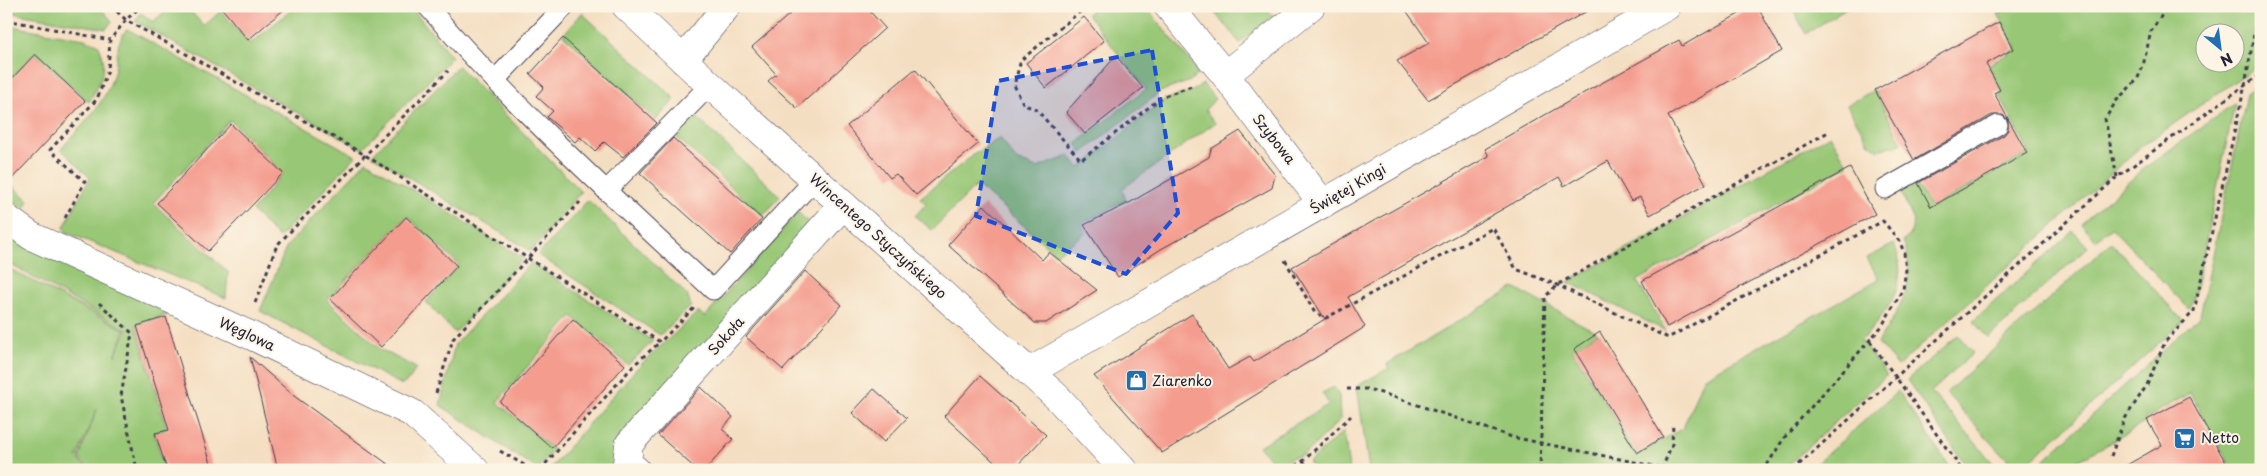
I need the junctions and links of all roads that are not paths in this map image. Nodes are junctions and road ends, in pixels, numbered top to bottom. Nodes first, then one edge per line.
1 (427, 6) edge
2 (565, 6) edge
3 (626, 6) edge
4 (728, 6) edge
5 (1168, 6) edge
6 (1312, 6) edge
7 (1667, 6) edge
8 (683, 60) junction
9 (1212, 78) junction
10 (495, 80) junction
11 (710, 85) junction
12 (1998, 125) dead end
13 (814, 179) junction
14 (1886, 189) dead end
15 (606, 191) junction
16 (1322, 204) junction
17 (843, 205) junction
18 (6, 218) edge
19 (1030, 372) junction
20 (475, 470) edge
21 (636, 470) edge
22 (1124, 470) edge

1 - 10 lane
2 - 10 lane
3 - 8 street, Wincentego Styczyńskiego
4 - 8 street
5 - 9 street, Szybowa
6 - 9 street
7 - 16 street, Świętej Kingi
8 - 11 street, Wincentego Styczyńskiego
9 - 16 street, Szybowa
10 - 15 lane
11 - 13 street, Wincentego Styczyńskiego
11 - 15 lane
12 - 14 lane
13 - 15 lane
13 - 17 street, Wincentego Styczyńskiego
16 - 19 street, Świętej Kingi
17 - 19 street, Wincentego Styczyńskiego
17 - 21 street, Sokoła
18 - 20 street, Węglowa
19 - 22 street, Wincentego Styczyńskiego

